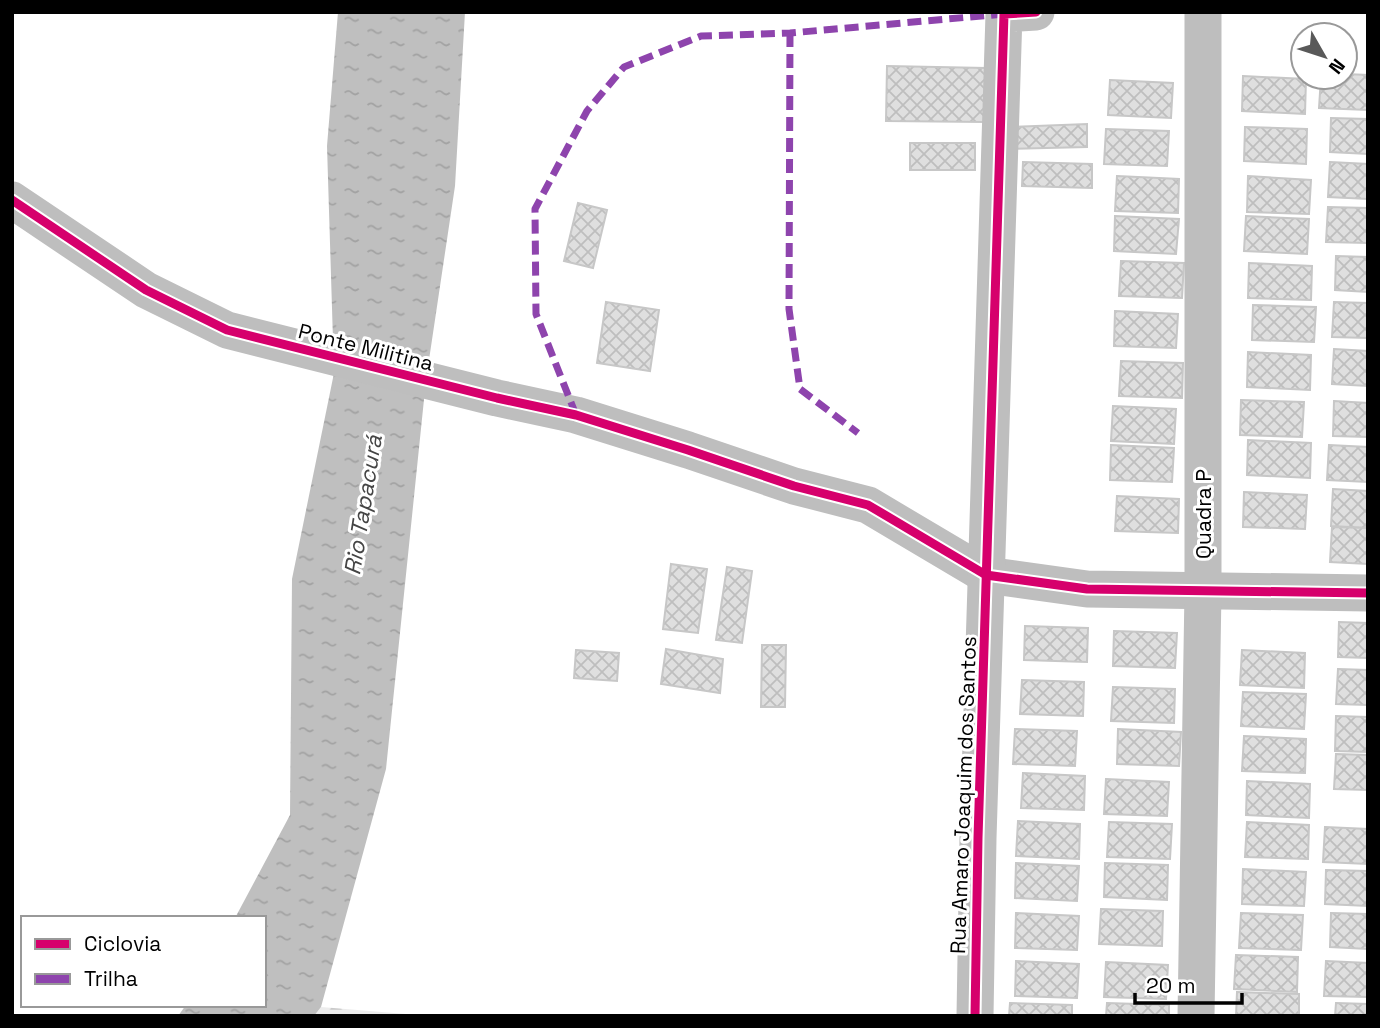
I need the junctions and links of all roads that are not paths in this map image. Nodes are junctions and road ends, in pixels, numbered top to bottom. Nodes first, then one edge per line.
1 (1203, 12) edge
2 (1020, 13) edge
3 (12, 200) edge
4 (986, 575) junction
5 (1203, 591) junction
6 (1368, 593) edge
7 (975, 1016) edge
8 (1196, 1016) edge

1 - 5 street, Quadra P
2 - 4 street, Rua Amaro Joaquim dos Santos
3 - 4 street, Ponte Militina
4 - 5 street
4 - 7 street, Rua Amaro Joaquim dos Santos
5 - 6 street
5 - 8 street, Quadra P

